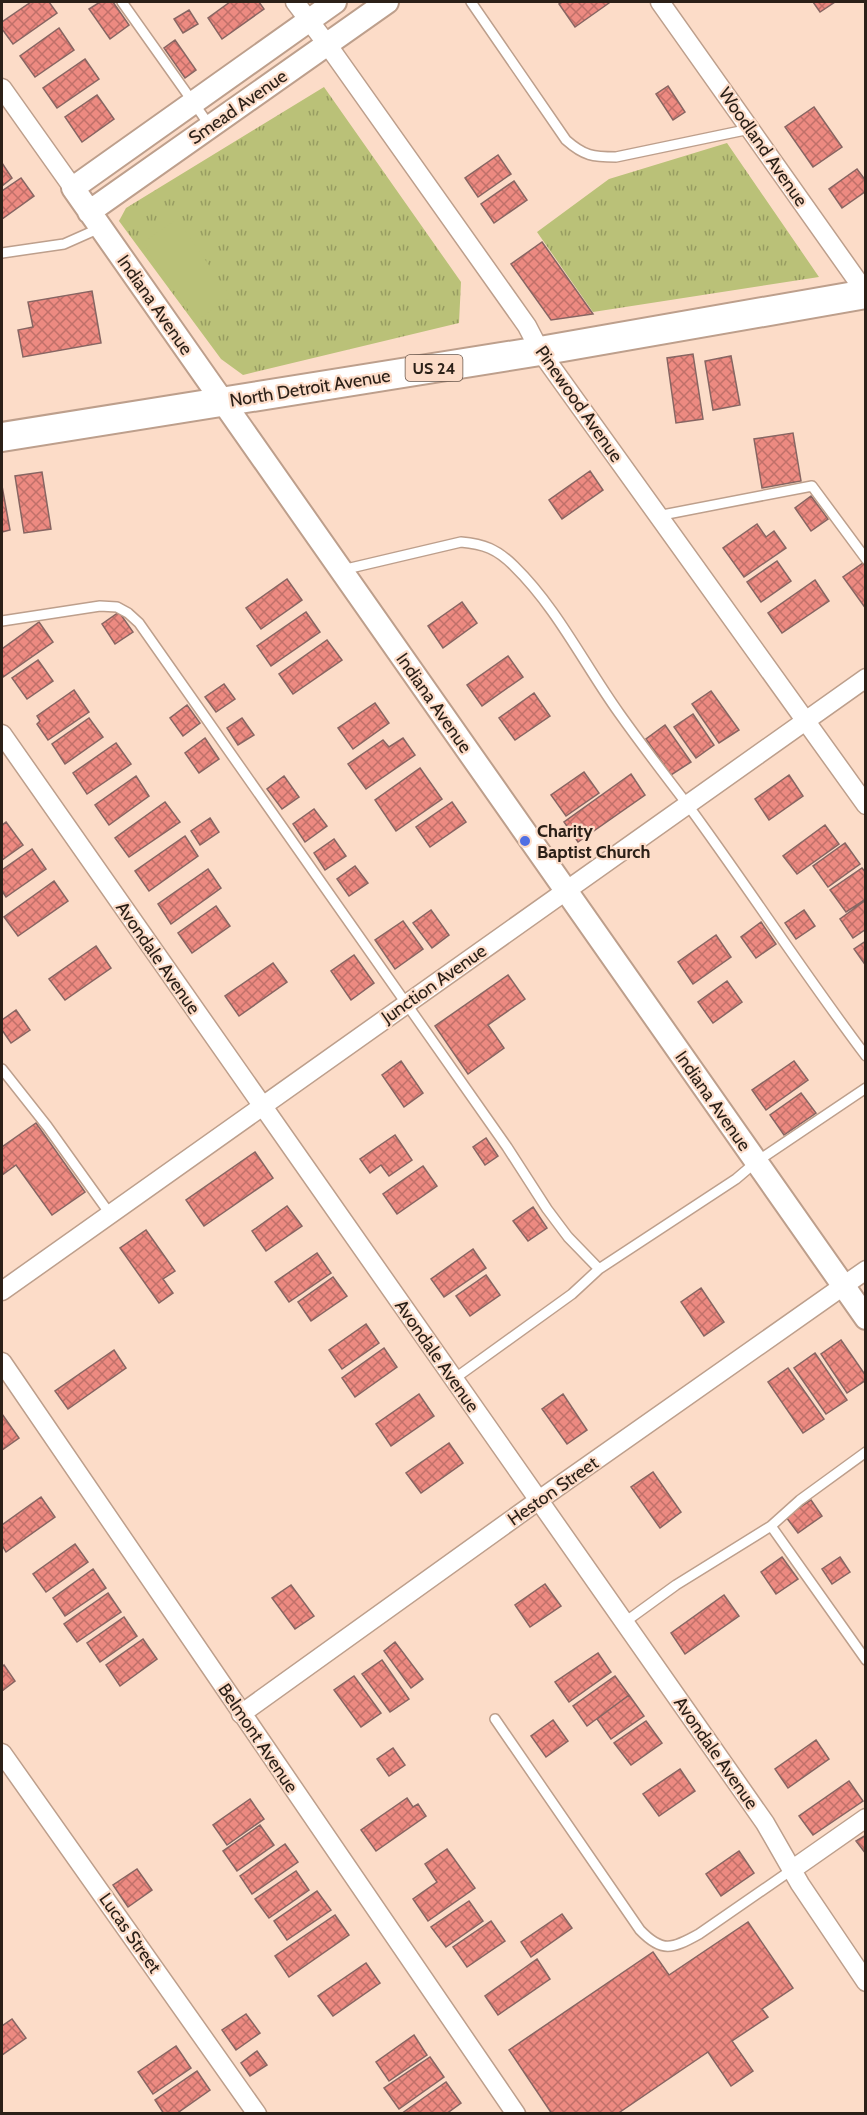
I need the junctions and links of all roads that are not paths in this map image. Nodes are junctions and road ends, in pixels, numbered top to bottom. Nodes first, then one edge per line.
1 (122, 2) edge
2 (295, 2) edge
3 (335, 2) edge
4 (387, 2) edge
5 (471, 2) edge
6 (660, 2) edge
7 (308, 20) junction
8 (327, 44) junction
9 (2, 88) edge
10 (193, 102) junction
11 (210, 126) junction
12 (750, 129) junction
13 (73, 188) junction
14 (95, 220) junction
15 (2, 253) edge
16 (866, 294) edge
17 (540, 351) junction
18 (223, 402) junction
19 (2, 437) edge
20 (657, 516) junction
21 (866, 559) edge
22 (341, 570) junction
23 (2, 621) edge
24 (866, 678) edge
25 (806, 720) junction
26 (2, 734) edge
27 (687, 805) junction
28 (866, 805) edge
29 (566, 890) junction
30 (406, 1004) junction
31 (866, 1056) edge
32 (2, 1069) edge
33 (866, 1088) edge
34 (261, 1107) junction
35 (756, 1162) junction
36 (110, 1214) junction
37 (599, 1269) junction
38 (866, 1270) edge
39 (843, 1286) junction
40 (2, 1291) edge
41 (866, 1318) edge
42 (2, 1362) edge
43 (454, 1379) junction
44 (866, 1452) edge
45 (539, 1500) junction
46 (771, 1526) junction
47 (625, 1622) junction
48 (866, 1659) edge
49 (241, 1714) junction
50 (495, 1719) dead end
51 (2, 1753) edge
52 (866, 1818) edge
53 (793, 1869) junction
54 (866, 1982) edge
55 (257, 2114) edge
56 (516, 2114) edge

1 - 10 lane
2 - 7 street, Pinewood Avenue
3 - 7 street, Smead Avenue
4 - 8 street, Smead Avenue
5 - 12 lane
6 - 12 street, Woodland Avenue
7 - 8 street, Pinewood Avenue
7 - 10 street, Smead Avenue
8 - 11 street, Smead Avenue
8 - 17 street, Pinewood Avenue
9 - 13 street, Indiana Avenue
10 - 11 lane
10 - 13 street, Smead Avenue
11 - 14 street, Smead Avenue
12 - 16 street, Woodland Avenue
13 - 14 street, Indiana Avenue
14 - 15 lane
14 - 18 street, Indiana Avenue
16 - 17 main road, North Detroit Avenue / US 24
17 - 18 main road, North Detroit Avenue / US 24
17 - 20 street, Pinewood Avenue
18 - 19 main road, North Detroit Avenue / US 24
18 - 22 street, Indiana Avenue
20 - 21 lane
20 - 25 street, Pinewood Avenue
22 - 27 lane
22 - 29 street, Indiana Avenue
23 - 30 lane
24 - 25 street, Junction Avenue
25 - 27 street, Junction Avenue
25 - 28 street, Pinewood Avenue
26 - 34 street, Avondale Avenue
27 - 29 street, Junction Avenue
27 - 31 lane
29 - 30 street, Junction Avenue
29 - 35 street, Indiana Avenue
30 - 34 street, Junction Avenue
30 - 37 lane
32 - 36 lane
33 - 35 lane
34 - 36 street, Junction Avenue
34 - 43 street, Avondale Avenue
35 - 37 lane
35 - 39 street, Indiana Avenue
36 - 40 street, Junction Avenue
37 - 43 lane
38 - 39 street, Heston Street
39 - 41 street, Indiana Avenue
39 - 45 street, Heston Street
42 - 49 street, Belmont Avenue
43 - 45 street, Avondale Avenue
44 - 46 lane
45 - 47 street, Avondale Avenue
45 - 49 street, Heston Street
46 - 47 lane
46 - 48 lane
47 - 53 street, Avondale Avenue
49 - 56 street, Belmont Avenue
50 - 53 lane
51 - 55 street, Lucas Street
52 - 53 street
53 - 54 street, Avondale Avenue

